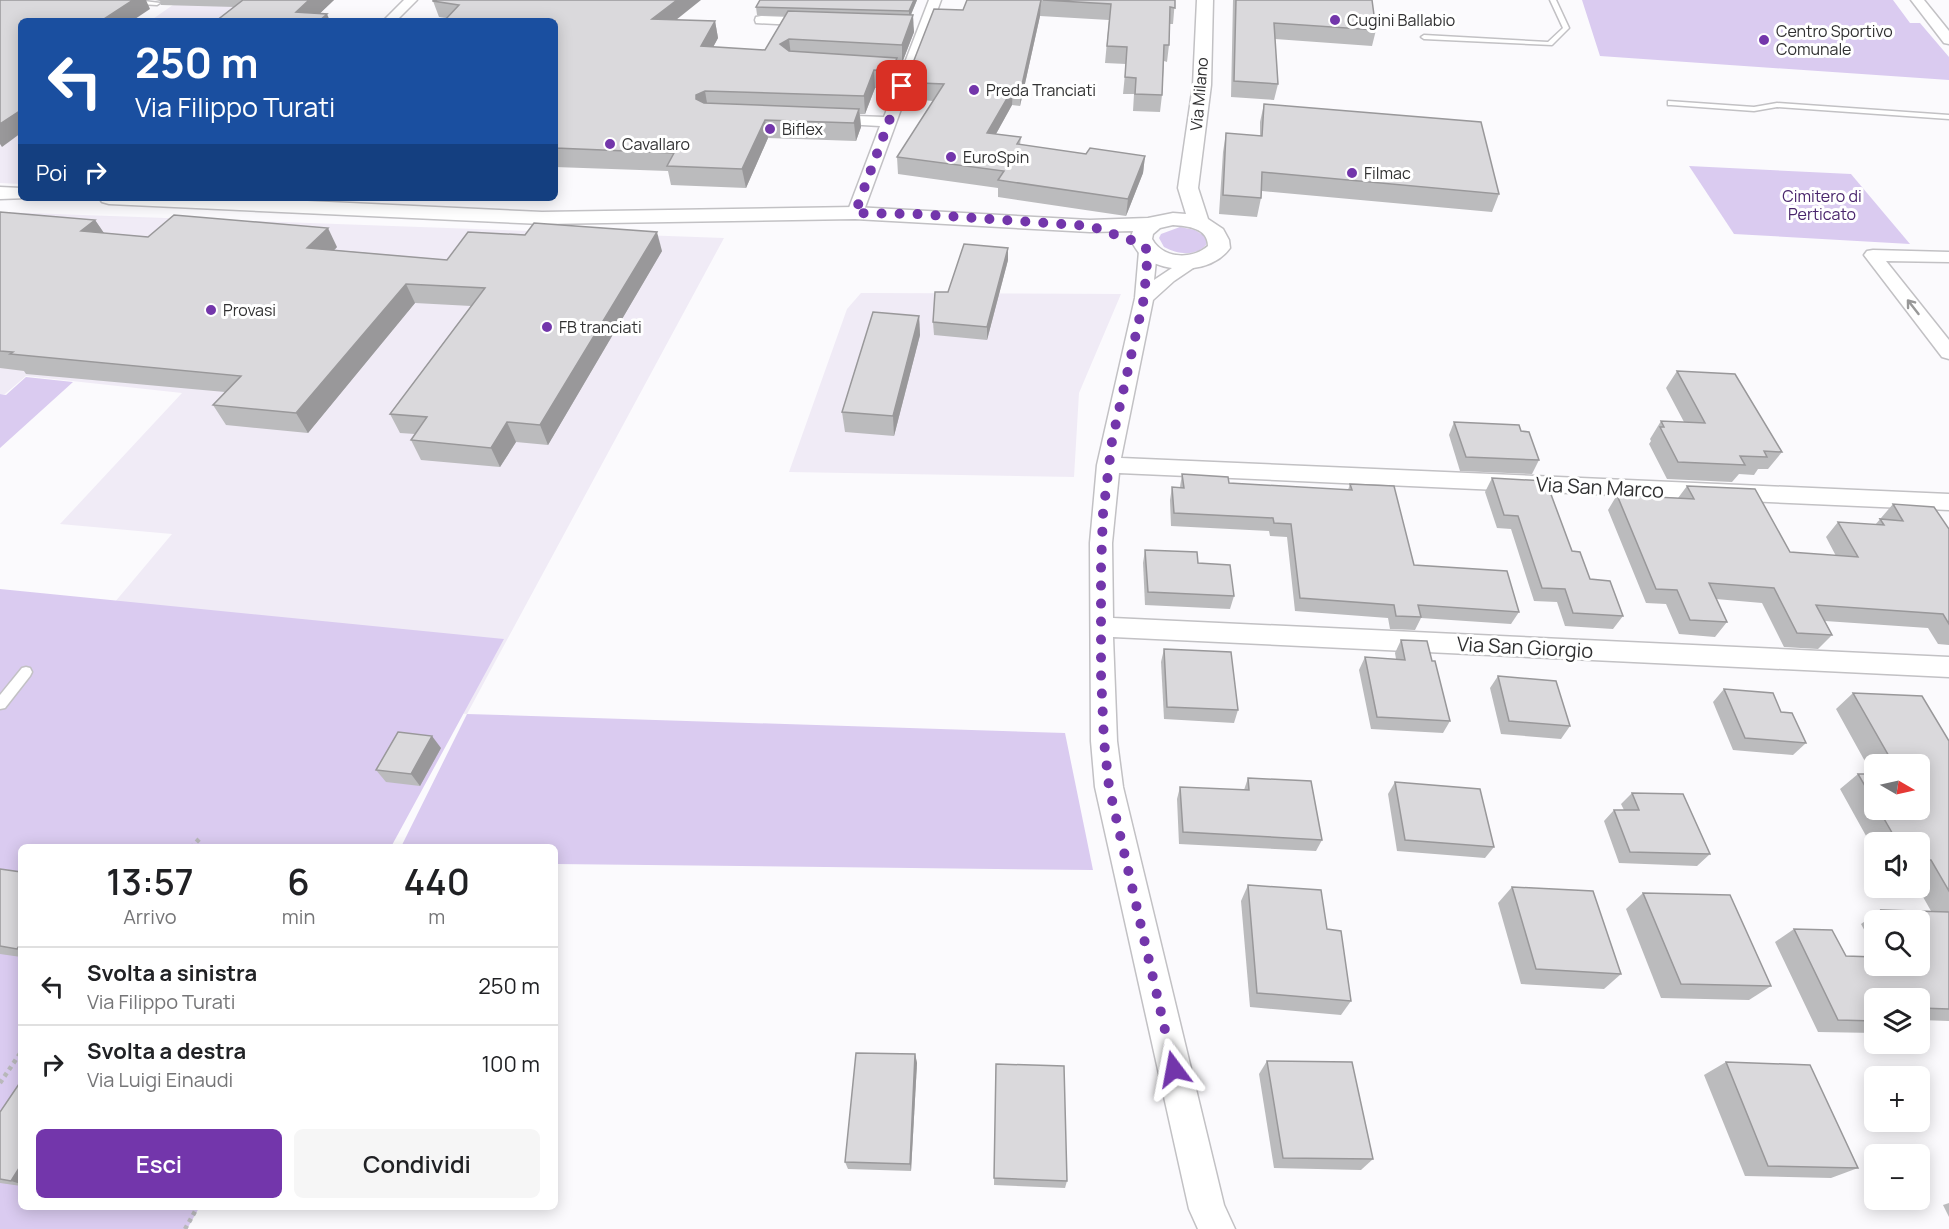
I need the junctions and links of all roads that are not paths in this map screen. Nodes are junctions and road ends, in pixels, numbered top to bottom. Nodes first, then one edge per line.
1 (101, 0) edge
2 (411, 0) edge
3 (935, 0) edge
4 (1205, 0) edge
5 (1553, 0) edge
6 (1917, 0) edge
7 (157, 3) dead end
8 (1928, 14) junction
9 (1949, 16) edge
10 (392, 18) edge
11 (761, 20) edge
12 (831, 23) edge
13 (1424, 37) dead end
14 (1949, 40) edge
15 (1671, 103) dead end
16 (1949, 117) edge
17 (810, 119) edge
18 (889, 122) junction
19 (1188, 188) junction
20 (0, 193) edge
21 (18, 194) edge
22 (200, 201) edge
23 (855, 213) junction
24 (1156, 222) junction
25 (1199, 222) junction
26 (1090, 226) junction
27 (1145, 248) junction
28 (1949, 257) edge
29 (1193, 261) junction
30 (1144, 298) junction
31 (1949, 353) edge
32 (1108, 465) junction
33 (1949, 502) edge
34 (1101, 627) junction
35 (1949, 667) edge
36 (26, 672) dead end
37 (0, 704) edge
38 (1210, 1222) edge

1 - 7 lane
2 - 10 street
3 - 18 street
4 - 19 street, Via Milano
5 - 13 lane
6 - 8 street
8 - 9 street
8 - 14 street
11 - 12 street
15 - 16 lane
17 - 18 street
18 - 23 street
19 - 24 street, Via Milano
19 - 25 street, Via Milano
20 - 21 street
22 - 23 street
23 - 26 street
24 - 25 street
24 - 26 street
24 - 27 street, Via Milano
25 - 29 street
26 - 27 street
27 - 29 street
27 - 30 street
31 -> 28 street
29 - 30 street
30 - 32 street
32 - 33 street, Via San Marco
32 - 34 street
34 - 35 street, Via San Giorgio
34 - 38 street
36 - 37 lane

